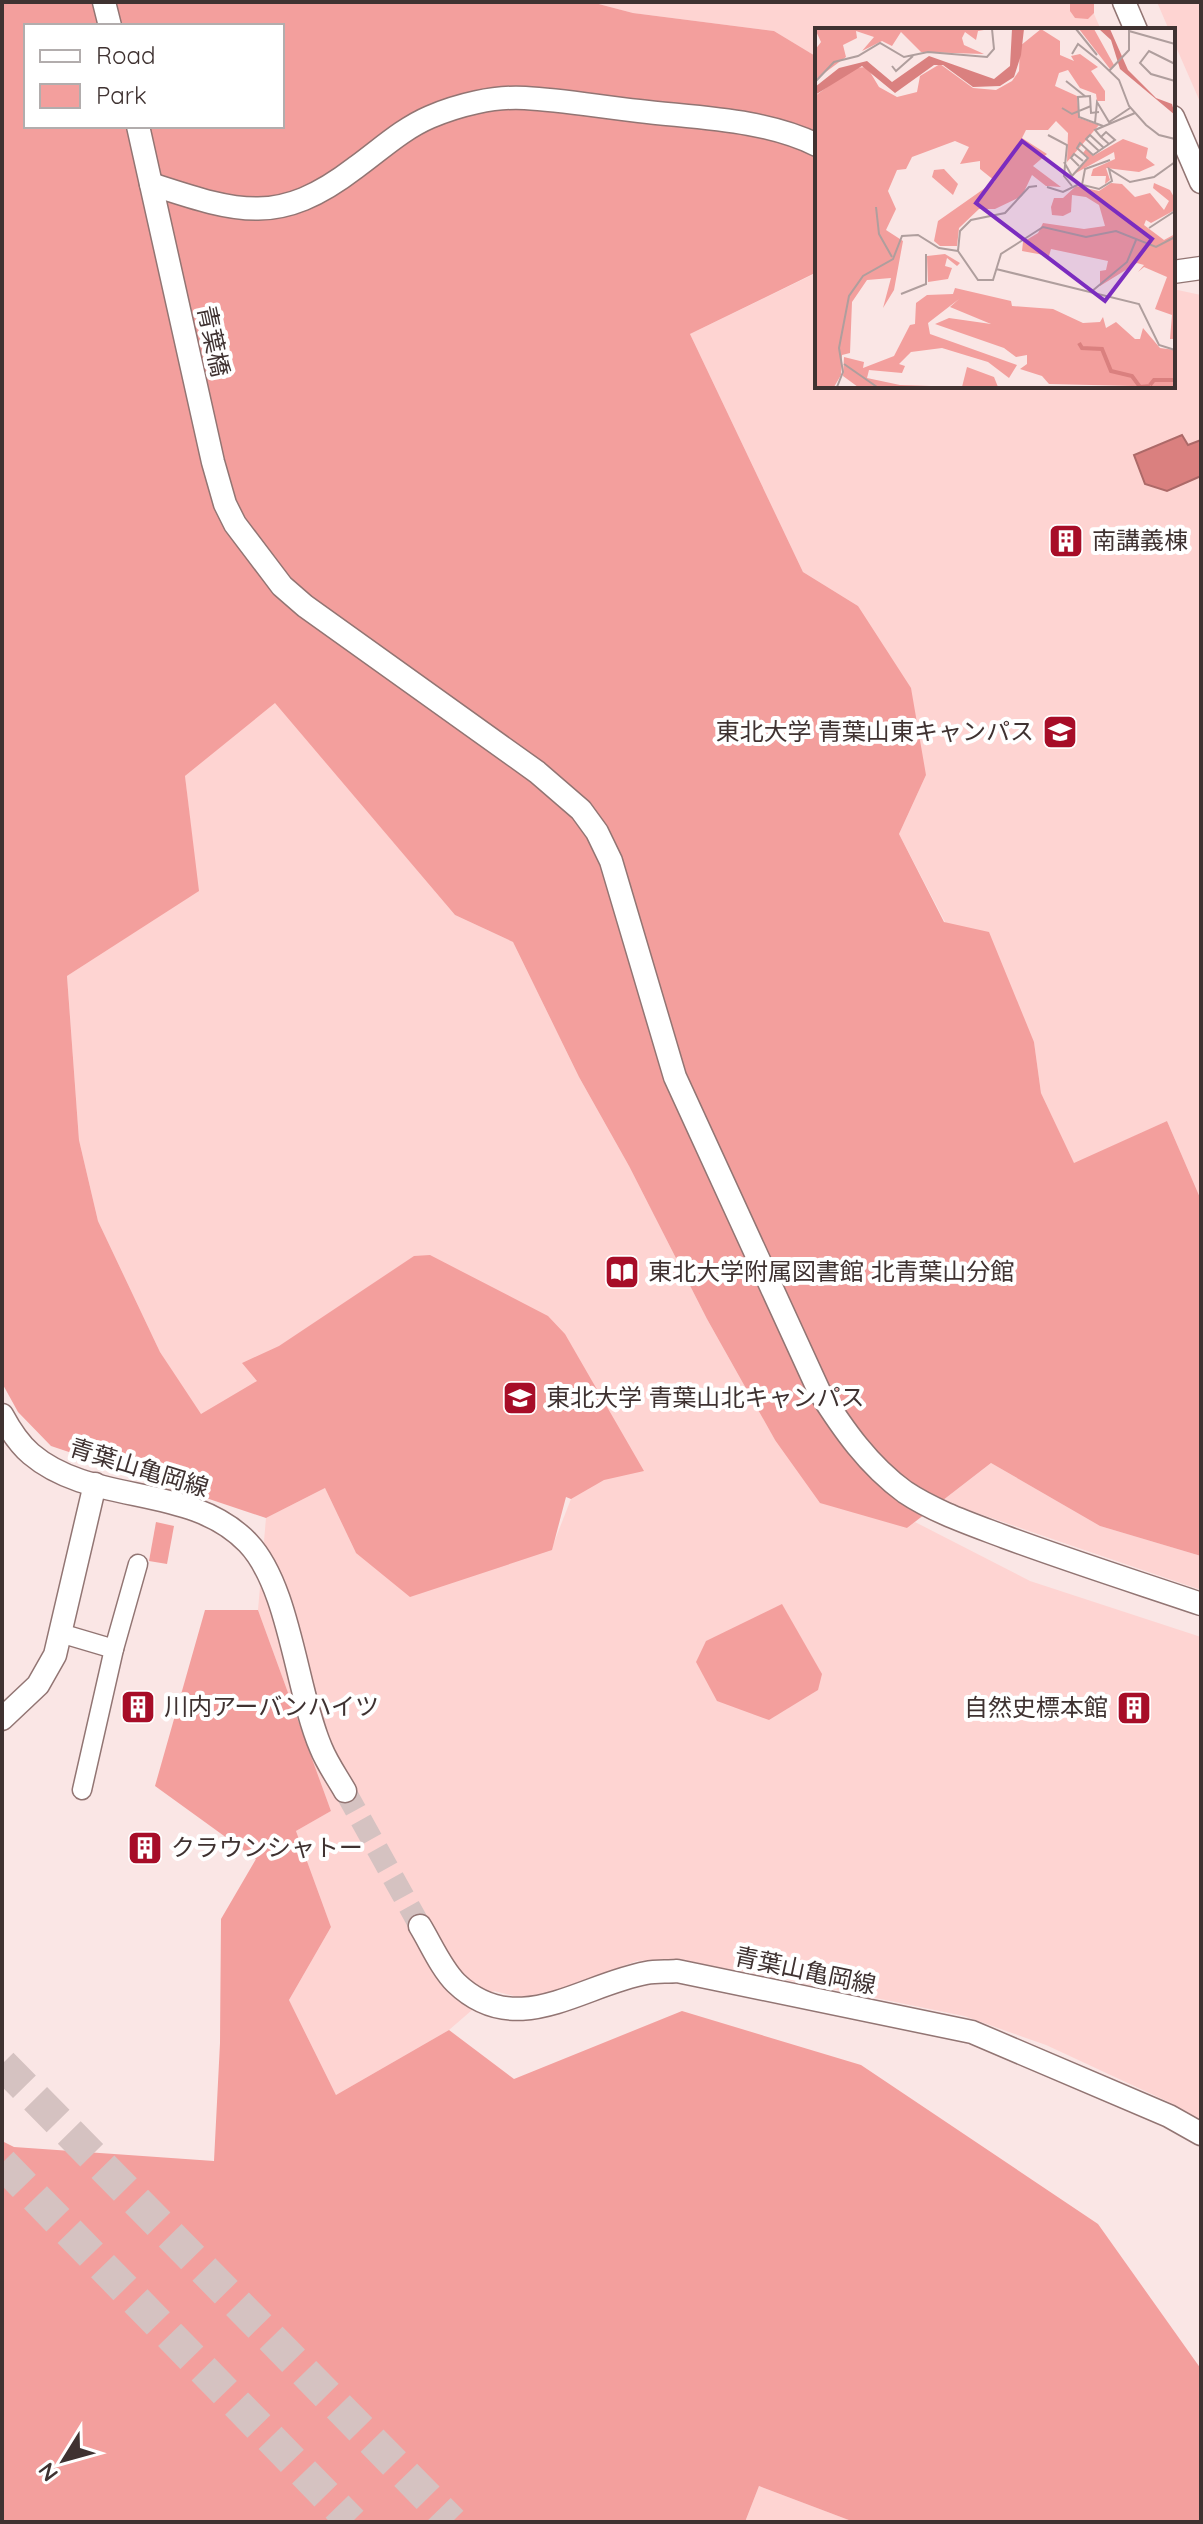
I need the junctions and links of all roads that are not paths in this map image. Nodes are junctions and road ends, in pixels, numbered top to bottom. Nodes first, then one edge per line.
1 (104, 2) edge
2 (1124, 2) edge
3 (110, 24) edge
4 (1135, 28) edge
5 (1175, 122) edge
6 (138, 128) edge
7 (815, 144) edge
8 (1201, 182) edge
9 (151, 184) junction
10 (1201, 268) edge
11 (1175, 272) edge
12 (2, 1415) edge
13 (95, 1484) junction
14 (138, 1564) dead end
15 (1201, 1604) edge
16 (60, 1633) junction
17 (114, 1649) junction
18 (2, 1719) edge
19 (82, 1790) dead end
20 (345, 1791) tunnel mouth
21 (420, 1926) tunnel mouth
22 (1201, 2134) edge

1 - 3 street
2 - 4 street
5 - 8 street
6 - 9 street, 青葉橋
7 - 9 street
9 - 15 street, 青葉橋
10 - 11 street
12 - 13 street, 青葉山亀岡線
13 - 16 street
13 - 20 street, 青葉山亀岡線
14 - 17 street
16 - 17 street
16 - 18 street
17 - 19 street
21 - 22 street, 青葉山亀岡線

